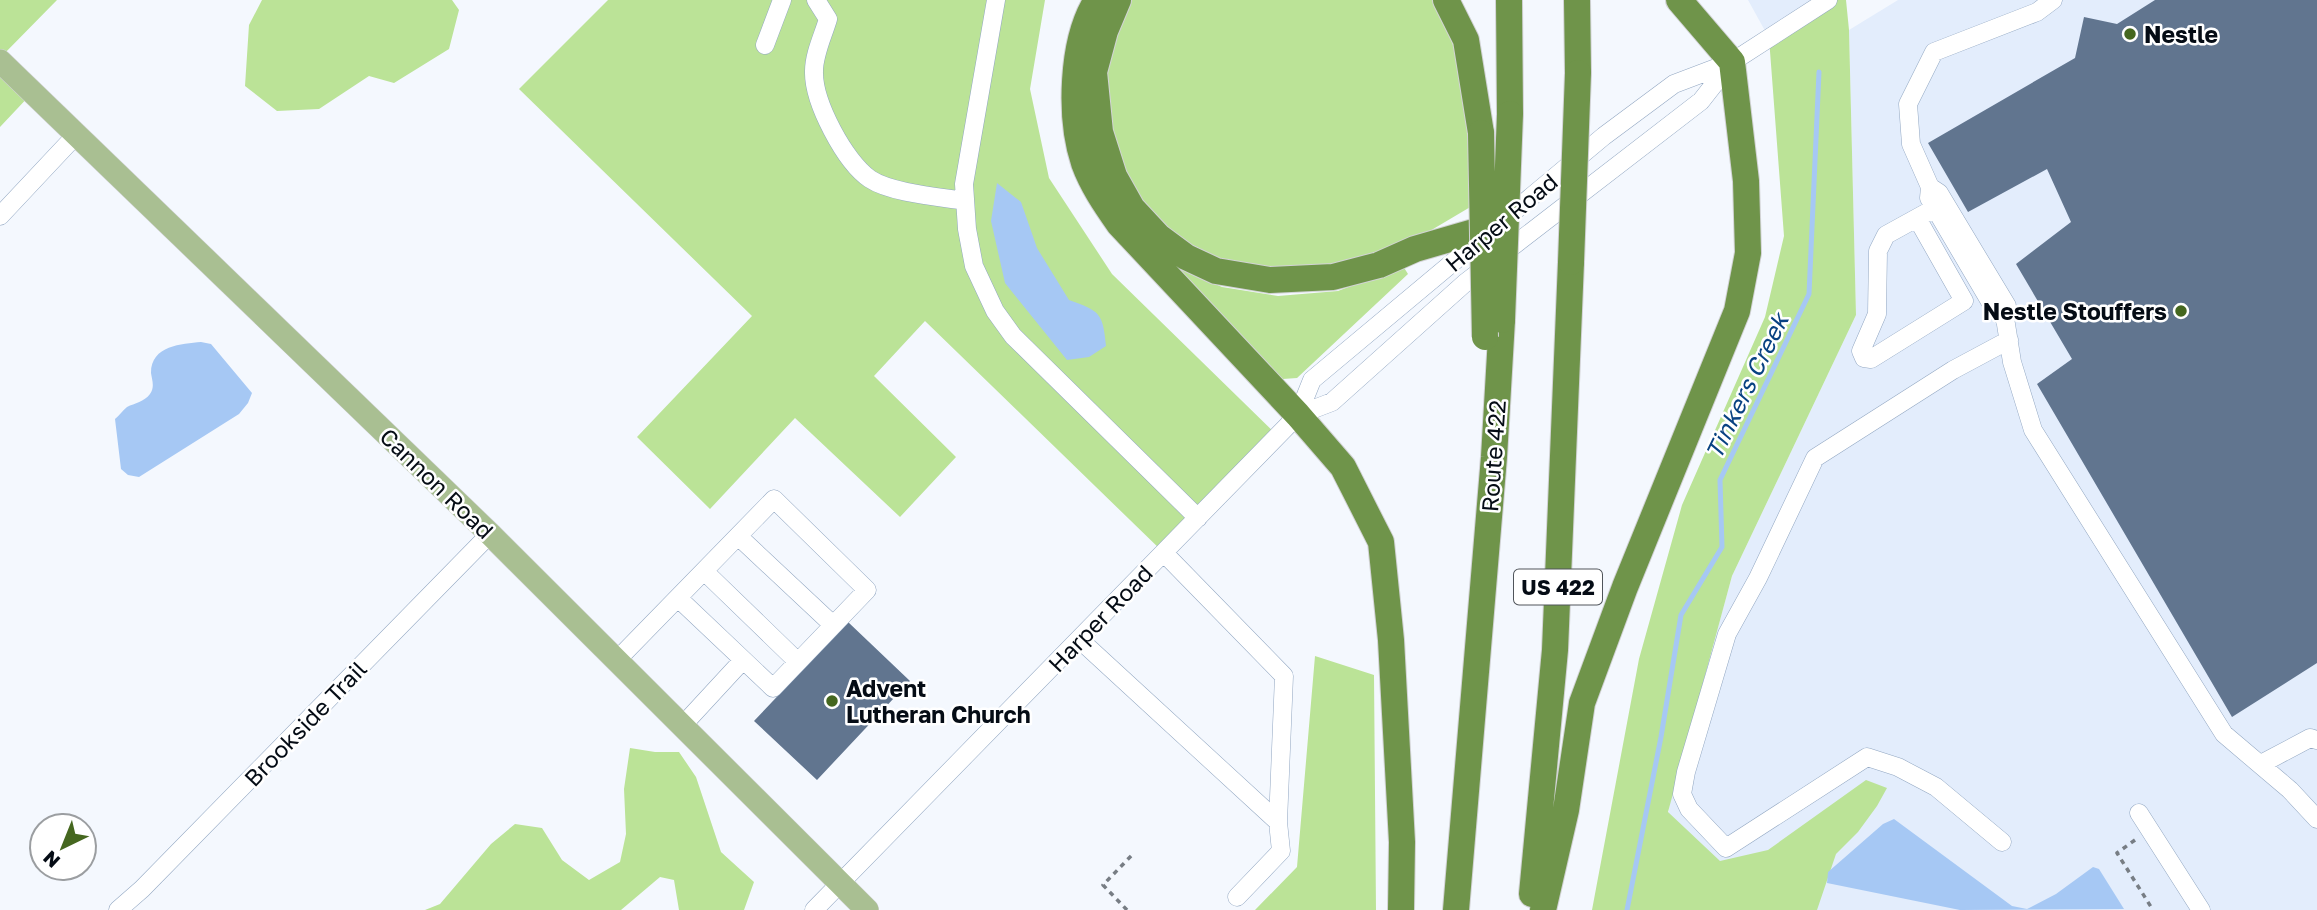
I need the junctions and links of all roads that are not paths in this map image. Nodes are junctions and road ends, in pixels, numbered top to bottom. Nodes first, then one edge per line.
1 (782, 0) edge
2 (816, 0) edge
3 (996, 0) edge
4 (1097, 0) edge
5 (1118, 0) edge
6 (1446, 0) edge
7 (1509, 0) edge
8 (1577, 0) edge
9 (1679, 0) edge
10 (1828, 0) edge
11 (2053, 0) edge
12 (765, 45) dead end
13 (0, 61) edge
14 (1732, 62) junction
15 (76, 135) junction
16 (1930, 187) junction
17 (965, 201) junction
18 (1935, 208) junction
19 (0, 216) edge
20 (1917, 218) junction
21 (1498, 225) junction
22 (2005, 318) junction
23 (1494, 328) junction
24 (2008, 340) junction
25 (1298, 415) junction
26 (1198, 518) junction
27 (490, 534) junction
28 (738, 536) junction
29 (1164, 552) junction
30 (704, 571) junction
31 (678, 597) junction
32 (833, 625) junction
33 (1079, 639) junction
34 (617, 660) junction
35 (743, 660) junction
36 (798, 662) junction
37 (683, 725) junction
38 (2317, 740) edge
39 (2261, 764) junction
40 (2139, 813) dead end
41 (2317, 819) edge
42 (1278, 822) junction
43 (2002, 842) dead end
44 (839, 884) junction
45 (1237, 897) dead end
46 (118, 910) edge
47 (814, 910) edge
48 (867, 910) edge
49 (1401, 910) edge
50 (1456, 910) edge
51 (1531, 910) edge
52 (1543, 910) edge
53 (2201, 910) edge

1 - 12 street
2 - 17 street
3 - 17 street
4 - 25 highway
5 - 21 highway
6 - 23 highway, bridge
7 - 23 highway, bridge
8 - 51 highway, US 422, bridge
9 - 14 highway
10 - 14 street, Harper Road
11 - 16 street
13 - 15 main road, Cannon Road
14 - 21 street, Harper Road
14 - 25 street, Harper Road
14 - 52 highway
15 - 19 street
15 - 27 main road, Cannon Road
16 - 18 street
16 - 22 street
17 - 26 street
18 - 20 street
18 - 22 street
20 - 20 street
21 - 25 street, Harper Road
22 - 24 street
23 - 50 highway, Route 422 / US 422
24 - 39 street
24 - 43 street
25 - 26 street, Harper Road
25 - 49 highway
26 - 29 street, Harper Road
27 - 34 main road, Cannon Road
27 - 46 street, Brookside Trail
28 - 30 street
28 - 32 street
28 - 32 street
29 - 33 street, Harper Road
29 - 42 street
30 - 31 street
30 - 36 street
31 - 34 street
31 - 35 street
32 - 36 street
33 - 42 street
33 - 44 street, Harper Road
34 - 37 main road, Cannon Road
35 - 36 street
35 - 37 street
37 - 44 main road, Cannon Road
38 - 39 street
39 - 41 street
40 - 53 street
42 - 45 street
44 - 47 street, Harper Road
44 - 48 main road, Cannon Road

